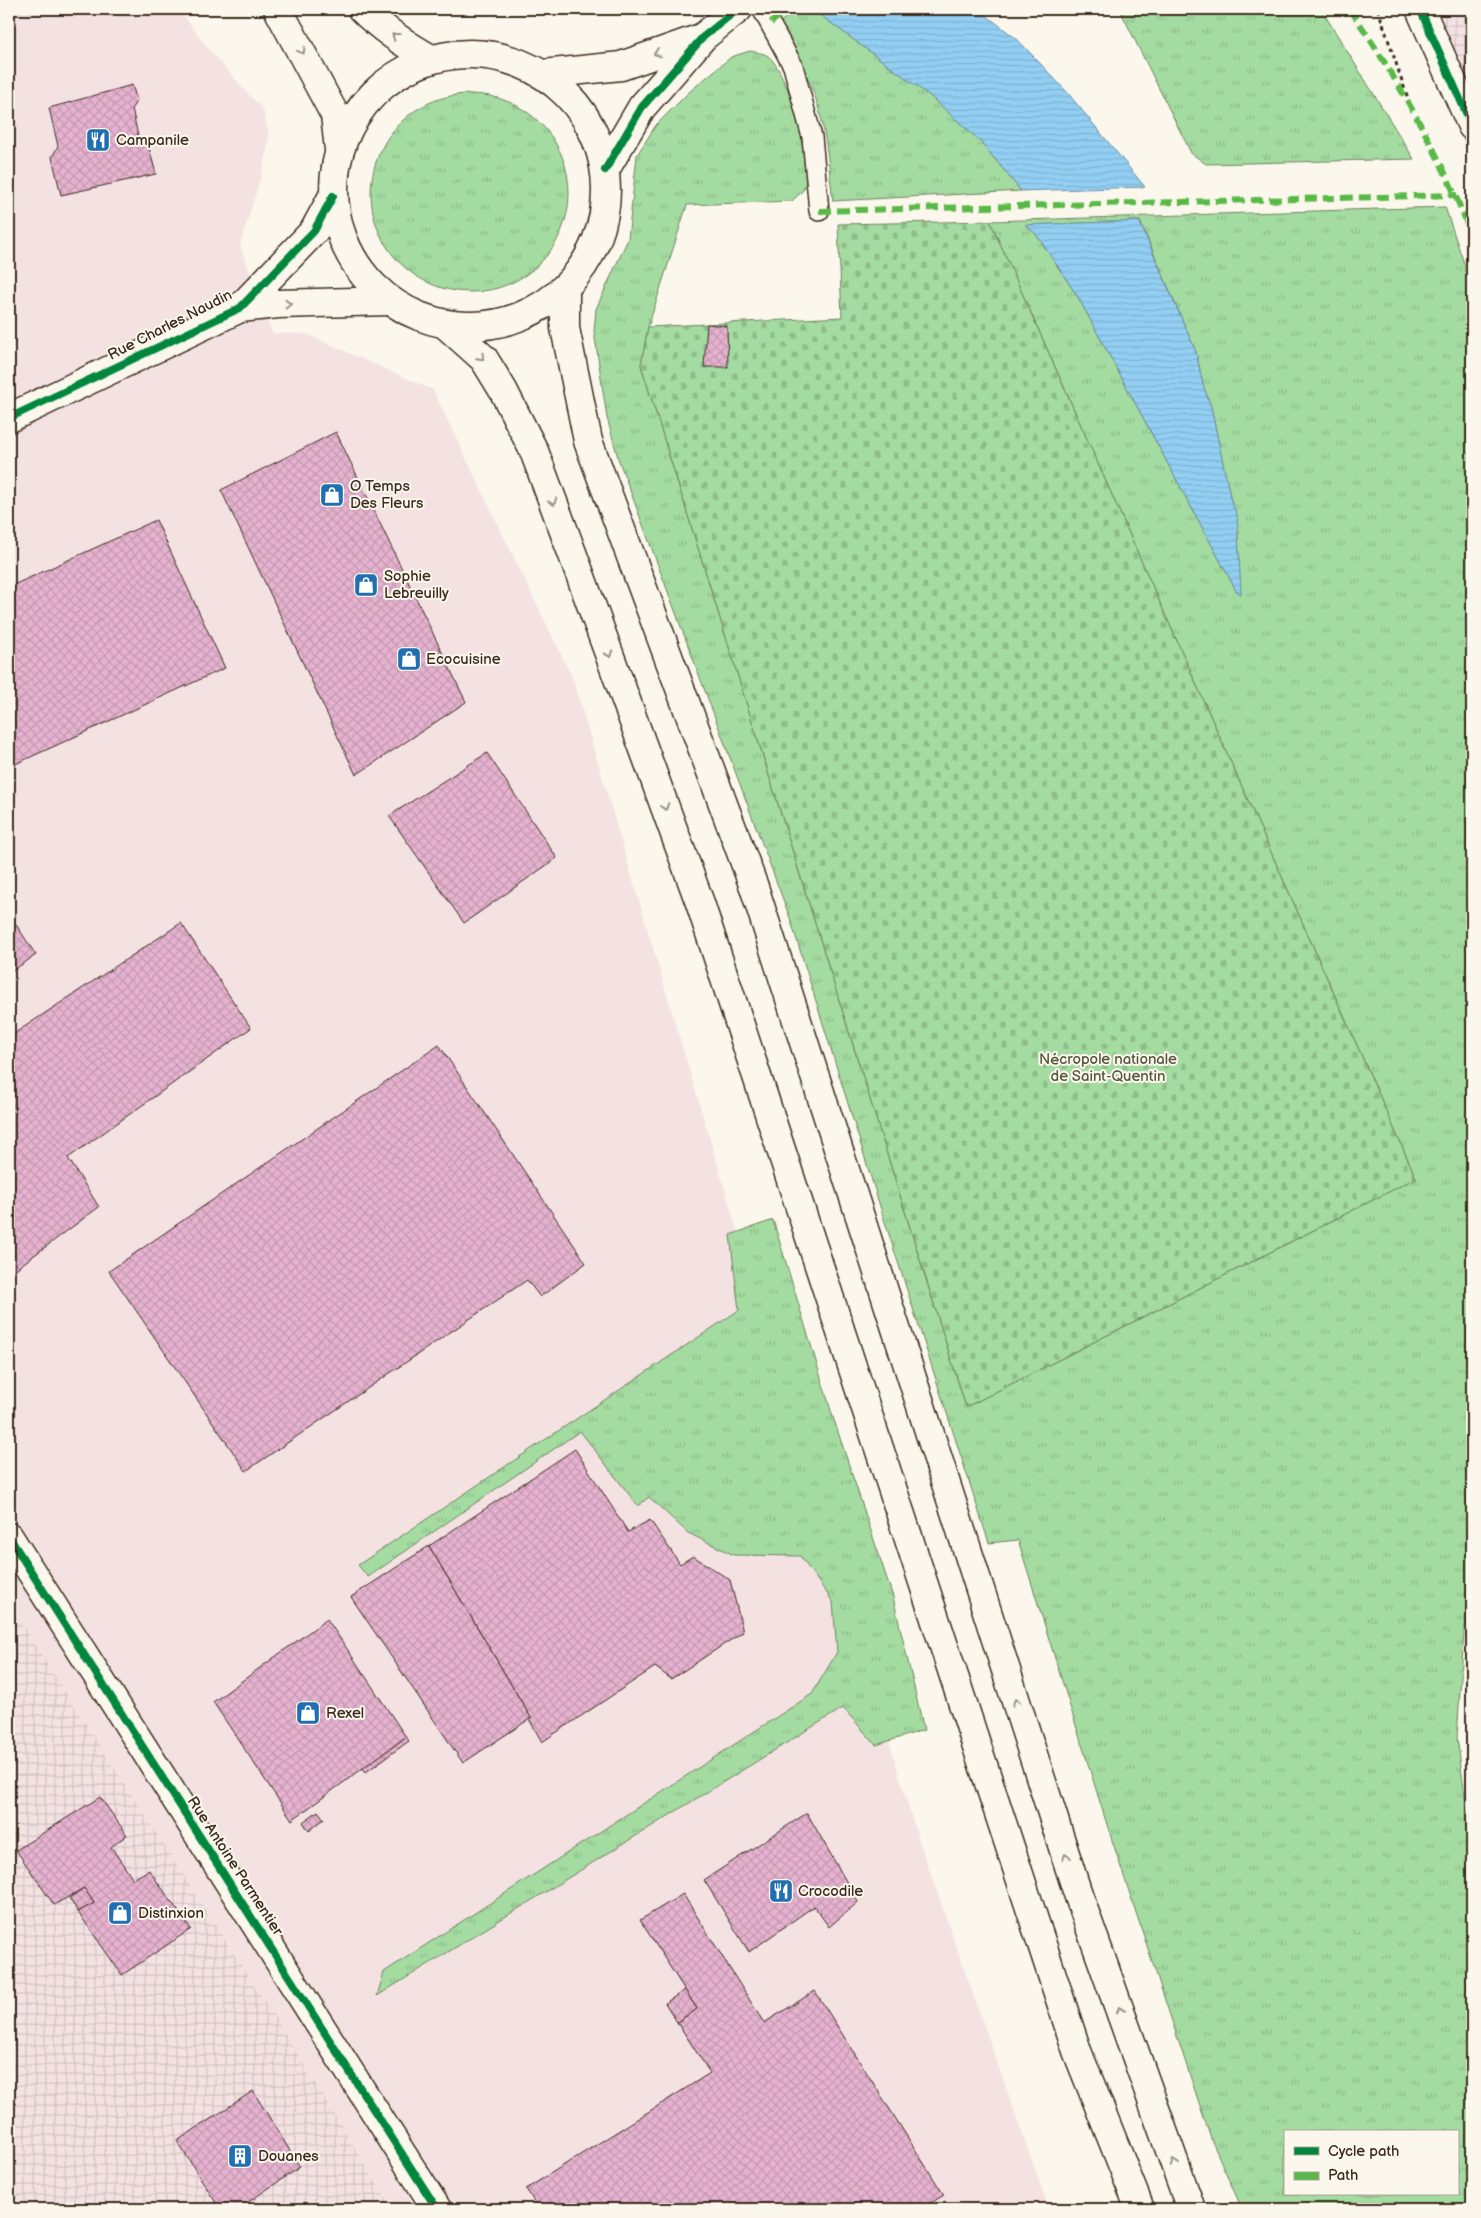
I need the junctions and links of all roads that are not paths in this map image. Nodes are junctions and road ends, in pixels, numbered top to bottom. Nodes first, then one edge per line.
1 (278, 9) edge
2 (362, 9) edge
3 (738, 9) edge
4 (762, 9) edge
5 (1420, 9) edge
6 (703, 37) junction
7 (431, 59) junction
8 (543, 74) junction
9 (1472, 126) edge
10 (339, 149) junction
11 (605, 170) junction
12 (333, 196) junction
13 (819, 211) dead end
14 (565, 288) junction
15 (390, 301) junction
16 (240, 308) junction
17 (445, 324) junction
18 (9, 418) edge
19 (9, 1537) edge
20 (437, 2209) edge
21 (1140, 2209) edge
22 (1191, 2209) edge

1 -> 10 main road
7 -> 2 main road
3 - 6 main road
4 - 13 lane
5 - 9 main road
6 -> 8 main road
6 - 11 main road
7 - 8 main road
7 - 10 main road
8 - 11 main road
10 - 12 main road
11 - 14 main road
12 - 15 main road
12 - 16 main road, Rue Charles Naudin
14 - 17 main road
22 -> 14 main road
16 -> 15 main road, Rue Charles Naudin
15 - 17 main road
16 - 18 main road, Rue Charles Naudin
17 -> 21 main road
19 - 20 main road, Rue Antoine Parmentier

